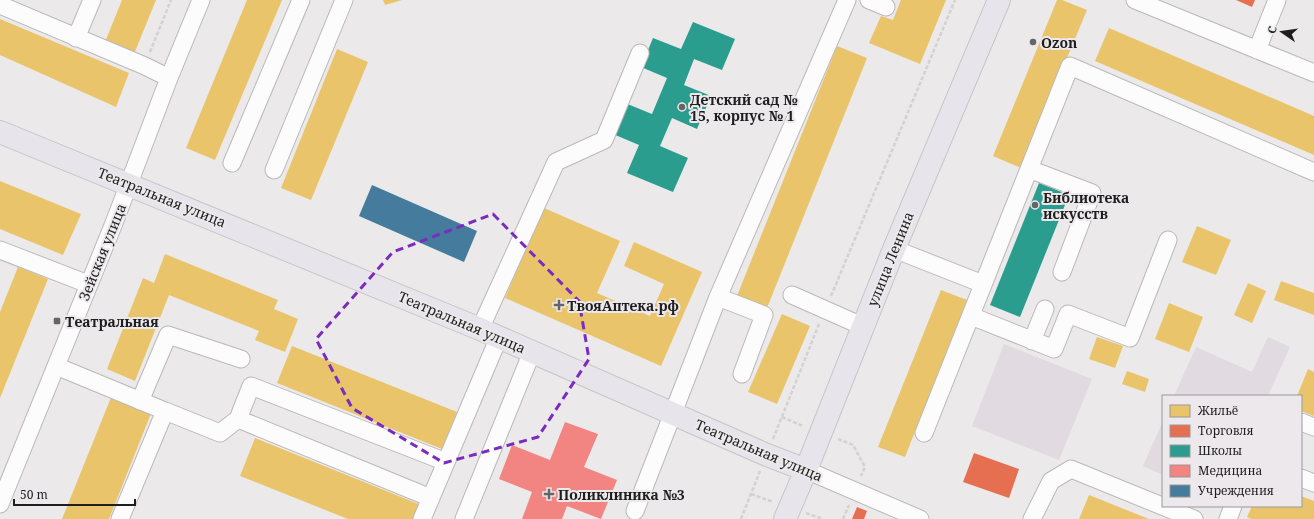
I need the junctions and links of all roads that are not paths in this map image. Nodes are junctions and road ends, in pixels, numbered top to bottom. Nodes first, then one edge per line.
1 (92, 0) edge
2 (201, 0) edge
3 (301, 0) edge
4 (344, 0) edge
5 (847, 0) edge
6 (869, 0) edge
7 (999, 0) edge
8 (1135, 0) edge
9 (1276, 0) edge
10 (0, 5) edge
11 (886, 7) dead end
12 (76, 38) junction
13 (1256, 50) junction
14 (640, 53) dead end
15 (1314, 73) edge
16 (169, 78) junction
17 (0, 132) edge
18 (232, 163) dead end
19 (1030, 169) junction
20 (274, 170) dead end
21 (1314, 172) edge
22 (129, 184) junction
23 (1168, 240) dead end
24 (894, 249) junction
25 (0, 251) edge
26 (1062, 272) dead end
27 (88, 284) junction
28 (983, 284) junction
29 (792, 296) dead end
30 (718, 297) junction
31 (1045, 309) dead end
32 (971, 316) junction
33 (862, 326) junction
34 (489, 333) junction
35 (1032, 341) junction
36 (532, 352) junction
37 (241, 359) dead end
38 (56, 366) junction
39 (742, 374) dead end
40 (140, 401) junction
41 (165, 411) junction
42 (673, 413) junction
43 (238, 419) junction
44 (1302, 422) edge
45 (1314, 427) edge
46 (924, 433) dead end
47 (446, 462) junction
48 (806, 470) junction
49 (1302, 478) edge
50 (1314, 483) edge
51 (431, 498) junction
52 (0, 504) edge
53 (1162, 506) edge
54 (1164, 507) edge
55 (1233, 507) edge
56 (635, 512) dead end
57 (120, 519) edge
58 (422, 519) edge
59 (464, 519) edge
60 (785, 519) edge
61 (920, 519) edge
62 (1032, 519) edge
63 (1194, 519) edge
64 (1228, 519) edge

1 - 12 street
2 - 16 street, Зейская улица
3 - 18 street
4 - 20 street
5 - 30 street
6 - 11 street
7 - 24 main road, улица Ленина
8 - 13 street
9 - 13 street
10 - 12 street
12 - 16 street
13 - 15 street
14 - 34 street
16 - 22 street, Зейская улица
17 - 22 main road, Театральная улица
19 - 21 street
19 - 26 street
19 - 28 street
22 - 27 street, Зейская улица
22 - 34 main road, Театральная улица
23 - 35 street
24 - 28 street
24 - 33 main road, улица Ленина
25 - 27 street
27 - 38 street, Зейская улица
28 - 32 street
29 - 33 street
30 - 39 street
30 - 42 street
31 - 35 street
32 - 35 street
32 - 46 street
33 - 48 main road, улица Ленина
34 - 36 main road, Театральная улица
34 - 47 street
36 - 42 main road, Театральная улица
36 - 59 street
37 - 40 street
38 - 40 street
38 - 52 street, Зейская улица
40 - 41 street
41 - 43 street
41 - 57 street
42 - 48 main road, Театральная улица
42 - 56 street
43 - 47 street
43 - 51 street
44 - 45 street
47 - 51 street
48 - 60 main road, улица Ленина
48 - 61 street, Театральная улица
49 - 50 street
51 - 58 street
53 - 62 street
54 - 63 street
55 - 64 street

